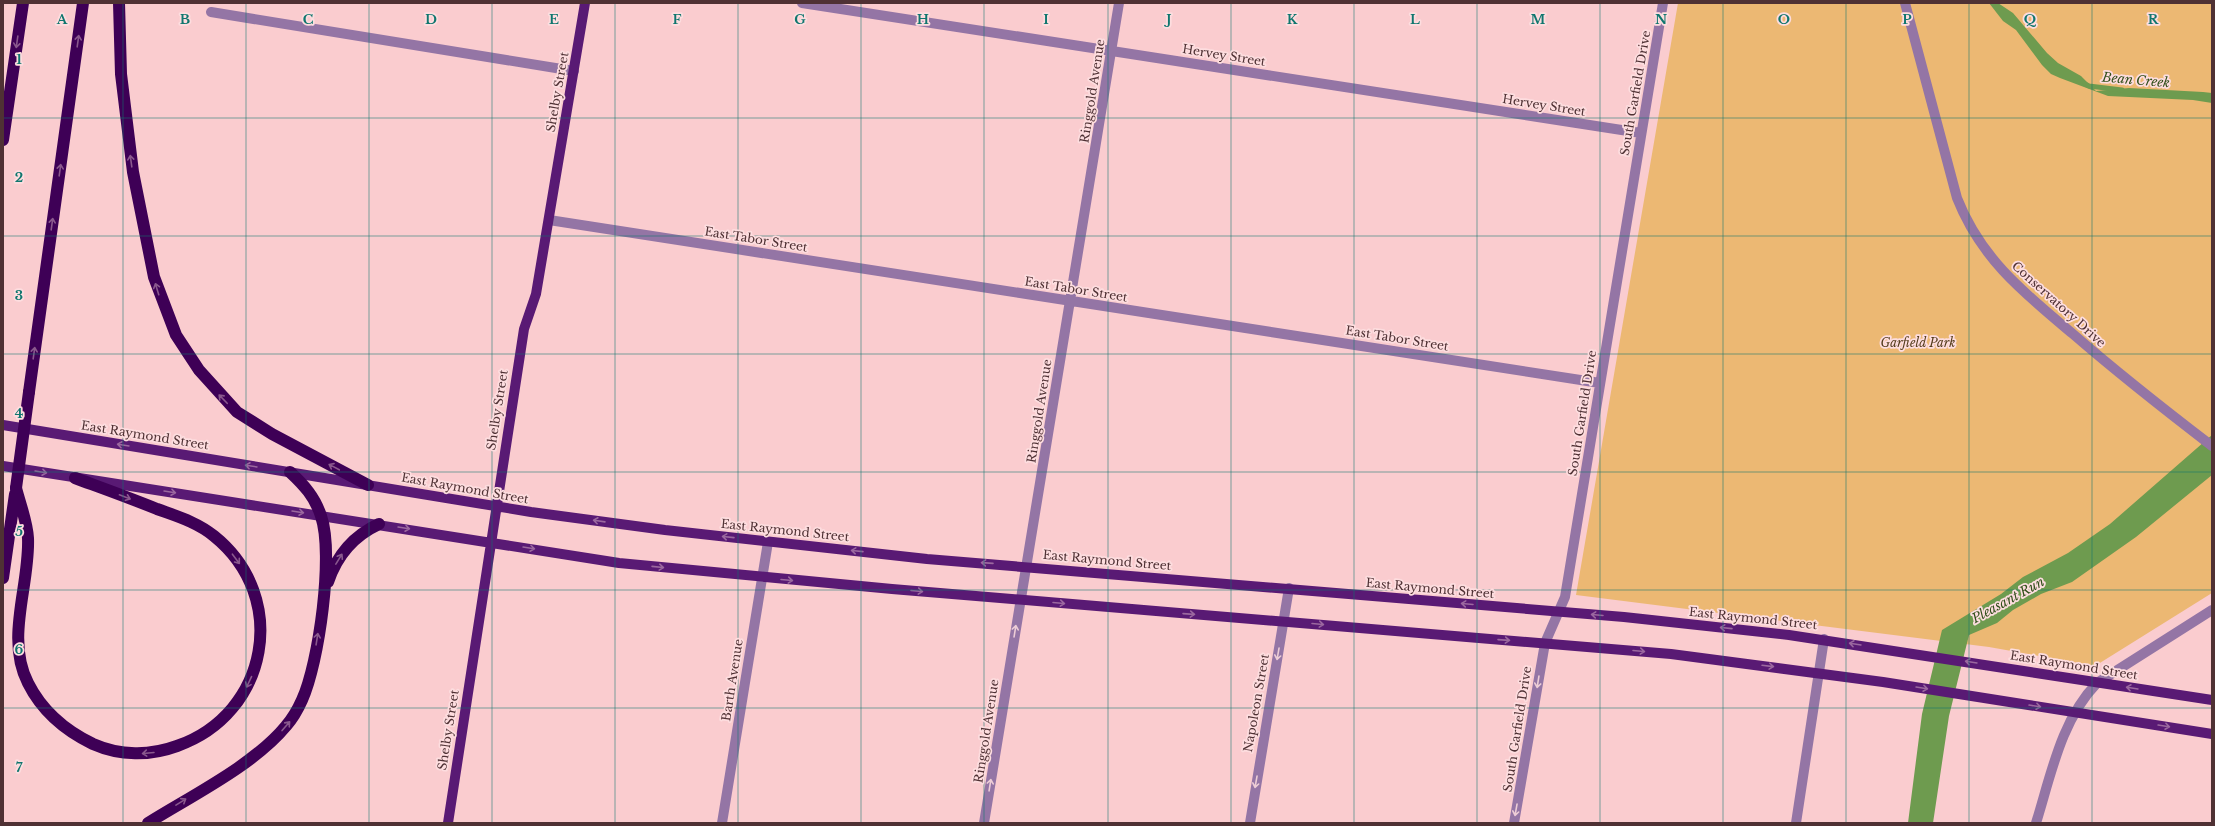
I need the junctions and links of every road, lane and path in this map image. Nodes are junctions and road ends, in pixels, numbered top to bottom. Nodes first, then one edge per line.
1 (23, 3) edge
2 (83, 3) edge
3 (119, 3) edge
4 (585, 3) edge
5 (802, 3) edge
6 (1119, 3) edge
7 (1663, 3) edge
8 (1905, 3) edge
9 (211, 12) dead end
10 (1111, 51) junction
11 (574, 71) junction
12 (1641, 133) junction
13 (3, 140) edge
14 (549, 220) junction
15 (1070, 301) junction
16 (1600, 383) junction
17 (3, 425) edge
18 (2212, 446) edge
19 (3, 466) edge
20 (290, 472) junction
21 (75, 478) junction
22 (368, 485) junction
23 (496, 506) junction
24 (18, 512) junction
25 (321, 515) junction
26 (379, 524) junction
27 (491, 542) junction
28 (768, 542) junction
29 (1026, 566) junction
30 (3, 578) edge
31 (762, 578) junction
32 (1289, 588) junction
33 (324, 595) junction
34 (1020, 600) junction
35 (2212, 610) edge
36 (1558, 611) junction
37 (1283, 621) junction
38 (1824, 639) junction
39 (1544, 643) junction
40 (1819, 673) junction
41 (2097, 683) junction
42 (2212, 700) edge
43 (2074, 712) junction
44 (2212, 734) edge
45 (148, 823) edge
46 (448, 823) edge
47 (722, 823) edge
48 (984, 823) edge
49 (1250, 823) edge
50 (1514, 823) edge
51 (1796, 823) edge
52 (2036, 823) edge

1 -> 13 highway
24 -> 2 highway, bridge
22 -> 3 highway
4 - 11 main road, Shelby Street
5 - 10 street, Hervey Street
6 - 10 street, Ringgold Avenue
7 - 12 street, South Garfield Drive
8 - 18 street, Conservatory Drive
9 - 11 street
10 - 12 street, Hervey Street
10 - 15 street, Ringgold Avenue
11 - 14 main road, Shelby Street
12 - 16 street, South Garfield Drive
14 - 15 street, East Tabor Street
14 - 23 main road, Shelby Street
15 - 16 street, East Tabor Street
15 - 29 street, Ringgold Avenue
16 - 36 street, South Garfield Drive
20 -> 17 main road, East Raymond Street
19 -> 21 main road
20 - 22 main road, East Raymond Street
20 - 25 highway
21 -> 24 highway
21 -> 25 main road
22 - 23 main road, East Raymond Street
23 - 27 main road, Shelby Street
28 -> 23 main road, East Raymond Street
24 - 30 highway
25 - 26 main road
25 - 33 highway
26 -> 27 main road
33 -> 26 highway
27 -> 31 main road
27 - 46 main road, Shelby Street
29 -> 28 main road, East Raymond Street
28 - 31 street, Barth Avenue
29 - 32 main road, East Raymond Street
29 - 34 street, Ringgold Avenue
31 -> 34 main road
31 - 47 street, Barth Avenue
36 -> 32 main road, East Raymond Street
32 - 37 street, Napoleon Street
45 -> 33 highway
34 -> 37 main road
48 -> 34 street, Ringgold Avenue
35 - 41 street
38 -> 36 main road, East Raymond Street
36 - 39 street, South Garfield Drive
37 -> 39 main road
37 -> 49 street, Napoleon Street
38 - 40 street
41 -> 38 main road, East Raymond Street
39 -> 40 main road
39 -> 50 street, South Garfield Drive
40 -> 43 main road
40 - 51 street
42 -> 41 main road, East Raymond Street
41 - 43 street
43 -> 44 main road
43 - 52 street

